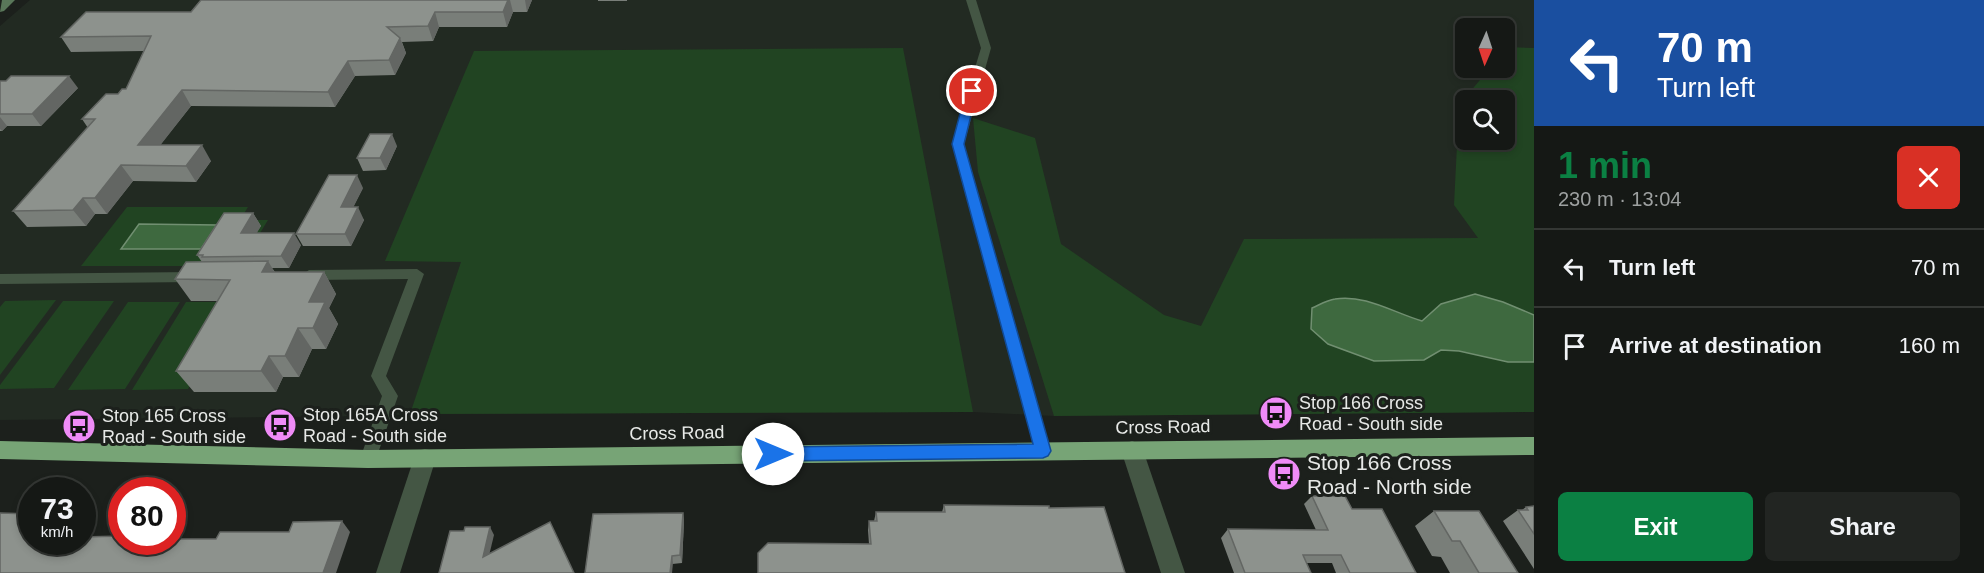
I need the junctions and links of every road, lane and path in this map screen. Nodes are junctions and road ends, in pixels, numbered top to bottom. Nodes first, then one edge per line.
1 (9, 0) edge
2 (971, 0) edge
3 (0, 8) edge
4 (298, 275) edge
5 (203, 277) edge
6 (0, 279) edge
7 (1534, 446) edge
8 (0, 450) edge
9 (1132, 450) junction
10 (1043, 451) junction
11 (425, 458) junction
12 (368, 459) junction
13 (388, 573) edge
14 (1173, 573) edge

1 - 3 main road
2 - 10 lane
4 - 12 lane
5 - 6 lane
7 - 9 highway, Cross Road
8 - 12 highway, Cross Road
9 - 10 highway, Cross Road
9 - 14 street
10 - 11 highway, Cross Road
11 - 12 highway, Cross Road
11 - 13 street

